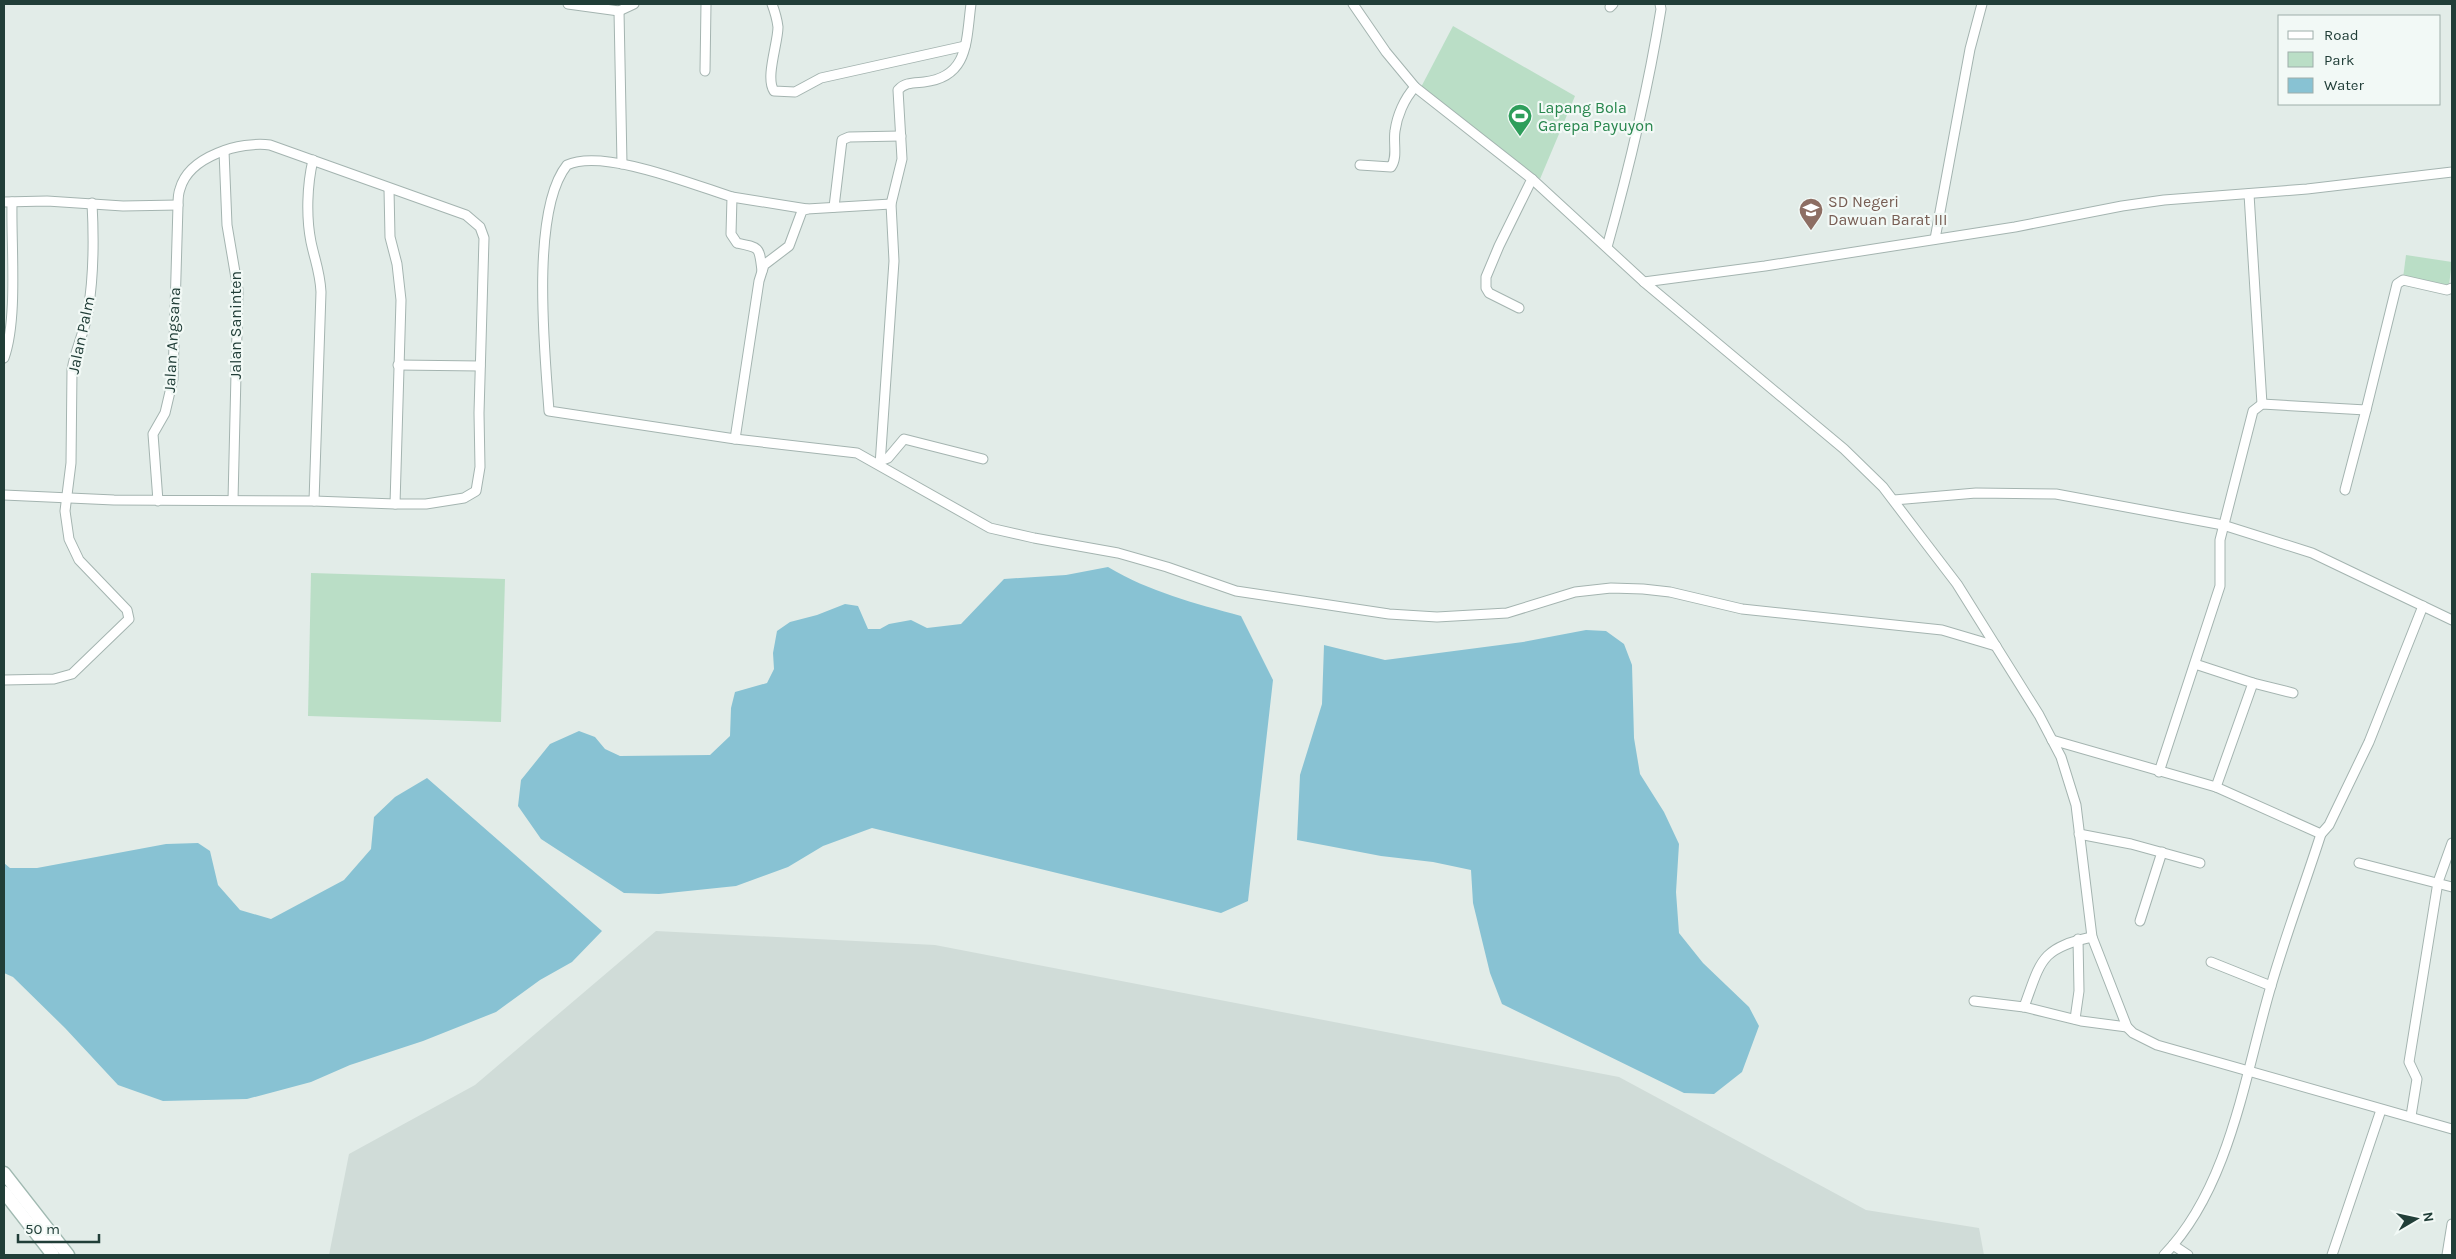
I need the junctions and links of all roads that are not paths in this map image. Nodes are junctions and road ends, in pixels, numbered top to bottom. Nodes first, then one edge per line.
1 (568, 4) edge
2 (634, 4) edge
3 (706, 4) edge
4 (772, 4) edge
5 (971, 4) edge
6 (1353, 4) edge
7 (1660, 4) edge
8 (1982, 4) edge
9 (619, 10) junction
10 (965, 46) junction
11 (705, 71) dead end
12 (1415, 87) junction
13 (901, 136) junction
14 (224, 151) junction
15 (312, 160) junction
16 (622, 164) junction
17 (1360, 165) dead end
18 (2452, 172) edge
19 (1532, 179) junction
20 (390, 189) junction
21 (2248, 194) junction
22 (732, 197) junction
23 (8, 202) edge
24 (92, 203) junction
25 (178, 204) junction
26 (891, 204) junction
27 (834, 207) junction
28 (807, 209) junction
29 (1935, 239) junction
30 (1607, 247) junction
31 (762, 271) junction
32 (1644, 282) junction
33 (2452, 288) edge
34 (1519, 308) dead end
35 (4, 358) edge
36 (398, 365) junction
37 (480, 366) junction
38 (2262, 404) junction
39 (2366, 410) junction
40 (735, 439) junction
41 (984, 459) dead end
42 (880, 463) junction
43 (2345, 490) dead end
44 (4, 495) edge
45 (65, 498) junction
46 (158, 500) junction
47 (233, 500) junction
48 (1894, 500) junction
49 (314, 501) junction
50 (395, 504) junction
51 (2223, 525) junction
52 (2423, 606) junction
53 (2452, 620) edge
54 (1996, 646) junction
55 (2195, 664) junction
56 (4, 680) edge
57 (2253, 683) junction
58 (2293, 693) dead end
59 (2052, 740) junction
60 (2159, 772) junction
61 (2216, 787) junction
62 (2079, 834) junction
63 (2322, 834) junction
64 (2452, 843) edge
65 (2162, 852) junction
66 (2359, 863) dead end
67 (2200, 864) dead end
68 (2438, 882) junction
69 (2452, 887) edge
70 (2140, 921) dead end
71 (2092, 936) junction
72 (2078, 939) junction
73 (2211, 962) dead end
74 (2271, 986) junction
75 (1974, 1001) dead end
76 (2024, 1007) junction
77 (2075, 1019) junction
78 (2127, 1027) junction
79 (2250, 1071) junction
80 (2381, 1110) junction
81 (2411, 1116) junction
82 (2452, 1128) edge
83 (4, 1173) edge
84 (4, 1192) edge
85 (2452, 1224) edge
86 (46, 1236) junction
87 (2173, 1246) junction
88 (53, 1255) edge
89 (68, 1255) edge
90 (2164, 1255) edge
91 (2188, 1255) edge
92 (2332, 1255) edge
93 (2447, 1255) edge

1 - 9 street
2 - 9 street
3 - 11 street
4 - 10 street
5 - 10 street
6 - 12 street
7 - 30 street
8 - 29 street
9 - 16 street
10 - 13 street
12 - 17 street
12 - 19 street
13 - 26 street
13 - 27 street
14 - 15 street, Jalan Angsana
14 - 25 street, Jalan Angsana
14 - 47 street, Jalan Saninten
15 - 20 street, Jalan Angsana
15 - 49 street
16 - 22 street
16 - 40 street
18 - 21 street
19 - 30 street
19 - 34 street
20 - 36 street
20 - 37 street, Jalan Angsana
21 - 29 street
21 - 38 street
22 - 28 street
22 - 31 street
23 - 24 street
23 - 35 street
24 - 25 street
24 - 45 street, Jalan Palm
25 - 46 street, Jalan Angsana
26 - 27 street
26 - 42 street
27 - 28 street
28 - 31 street
29 - 32 street
30 - 32 street
31 - 40 street
32 - 48 street
33 - 39 street
36 - 37 street
36 - 50 street
37 - 50 street, Jalan Angsana
38 - 39 street
38 - 51 street
39 - 43 street
40 - 42 street
41 - 42 street
42 - 54 street
44 - 45 street
45 - 46 street
45 - 56 street, Jalan Palm
46 - 47 street
47 - 49 street
48 - 51 street
48 - 54 street
49 - 50 street
51 - 52 street
51 - 55 street
52 - 53 street
52 - 63 street
54 - 59 street
55 - 57 street
55 - 60 street
57 - 58 street
57 - 61 street
59 - 60 street
59 - 62 street
60 - 61 street
61 - 63 street
62 - 65 street
62 - 71 street
63 - 74 street
64 - 68 street
65 - 67 street
65 - 70 street
66 - 68 street
68 - 69 street
68 - 81 street
71 - 72 street
71 - 78 street
72 - 76 street
72 - 77 street
73 - 74 street
74 - 79 street
75 - 76 street
76 - 77 street
77 - 78 street
78 - 79 street
79 - 80 street
79 - 87 street
80 - 81 street
80 - 92 street
81 - 82 street
83 - 86 street
84 - 86 street
85 - 93 street
86 - 88 street
86 - 89 street
87 - 90 street
87 - 91 street

